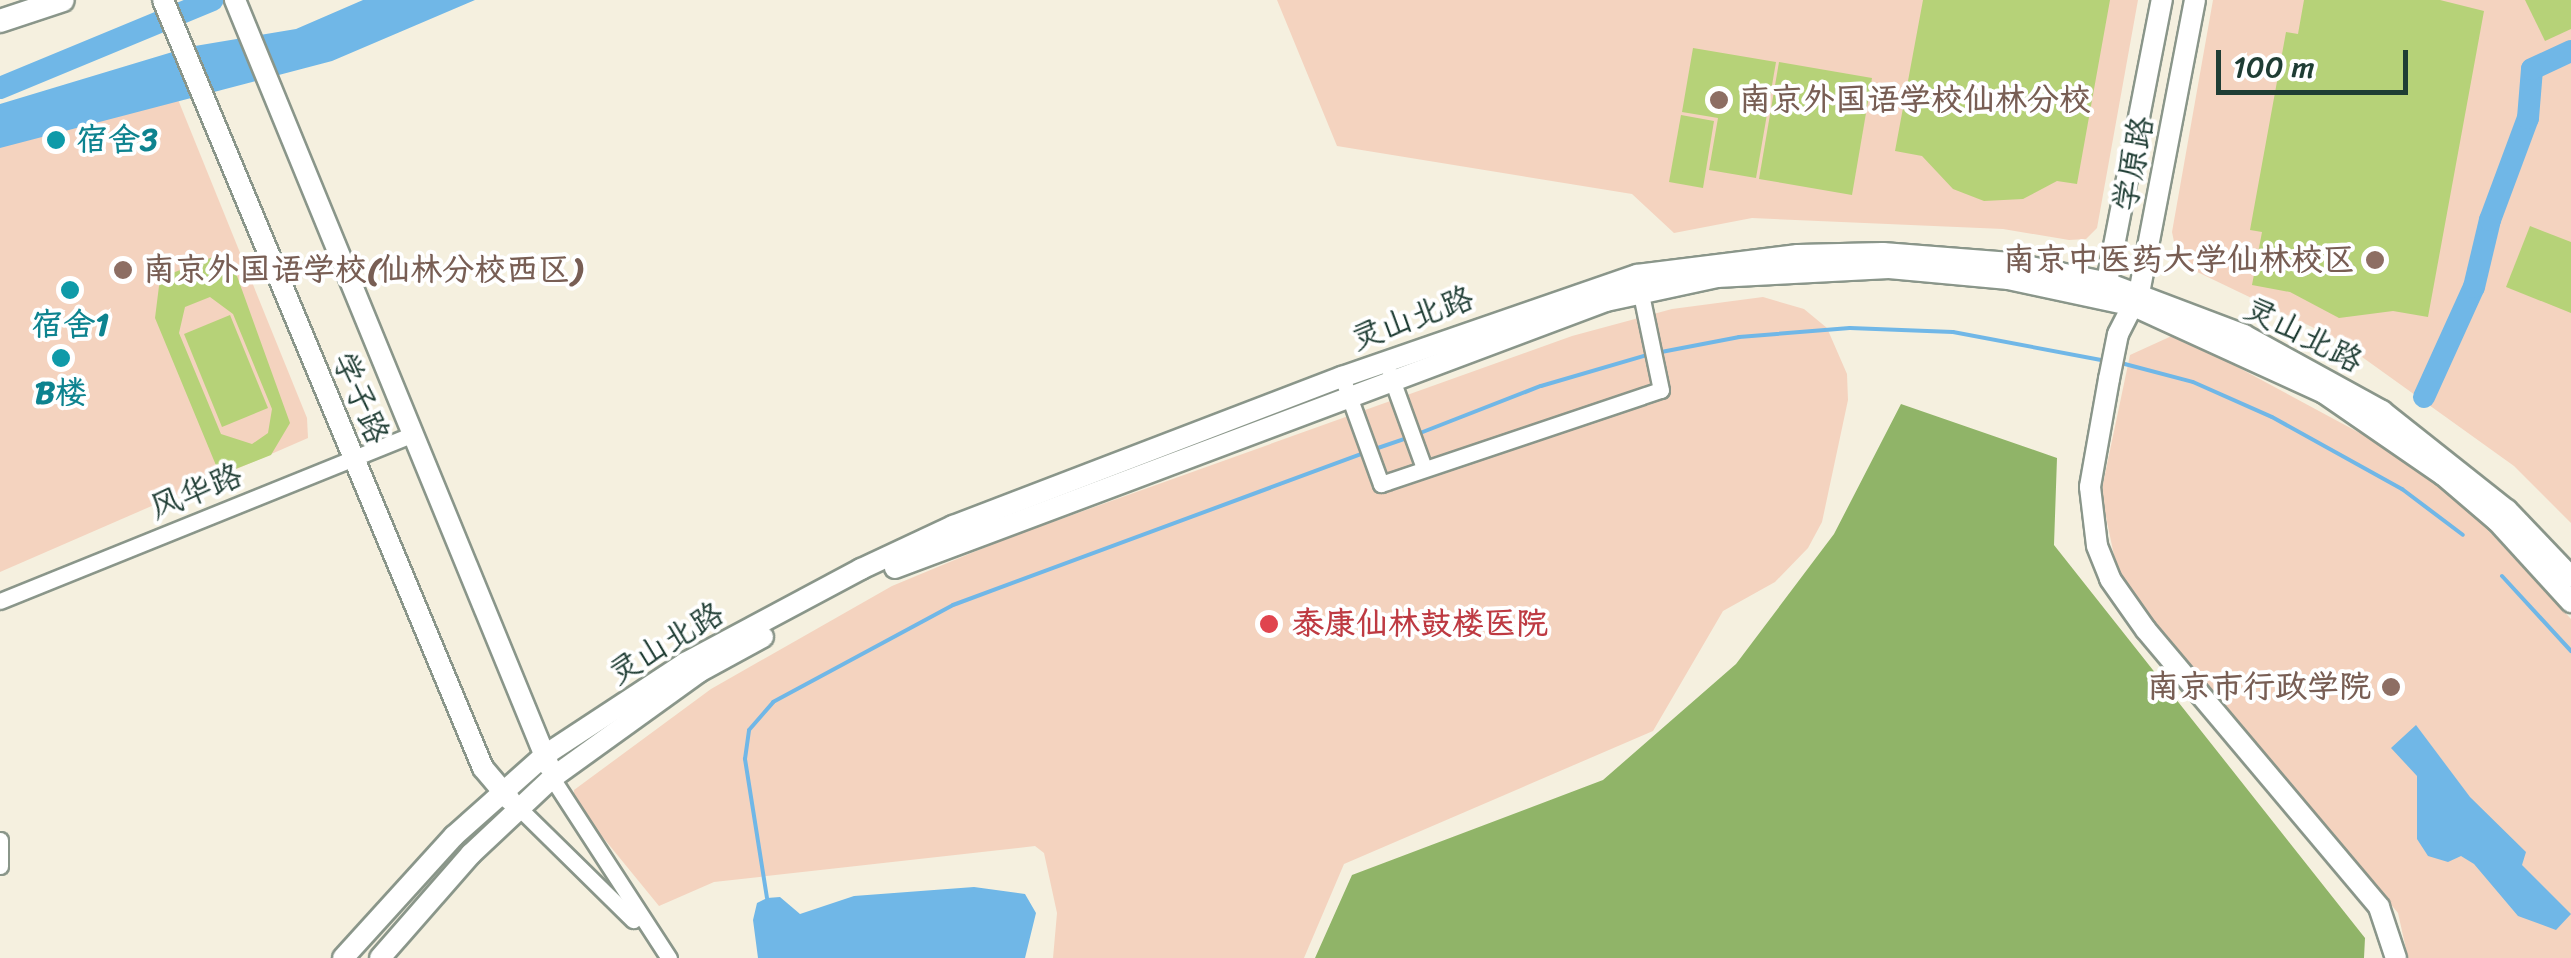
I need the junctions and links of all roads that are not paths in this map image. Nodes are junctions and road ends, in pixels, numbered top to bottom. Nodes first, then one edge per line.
1 (63, 0) edge
2 (2162, 0) edge
3 (2195, 0) edge
4 (163, 1) edge
5 (237, 6) edge
6 (0, 21) edge
7 (2105, 291) junction
8 (1641, 294) junction
9 (2137, 300) junction
10 (2118, 334) junction
11 (1388, 369) junction
12 (1344, 385) junction
13 (413, 434) junction
14 (352, 457) junction
15 (1424, 468) junction
16 (2571, 578) edge
17 (0, 601) edge
18 (2571, 602) edge
19 (545, 756) junction
20 (552, 778) junction
21 (501, 793) junction
22 (520, 808) junction
23 (0, 840) edge
24 (0, 866) edge
25 (665, 953) edge
26 (343, 958) edge
27 (380, 958) edge
28 (2396, 958) edge

1 - 6 main road
2 - 7 main road, 学原路
3 - 9 main road, 学原路
4 - 14 main road, 学子路
5 - 13 main road, 学子路
7 - 8 main road, 灵山北路
7 - 9 main road, 灵山北路
7 - 10 main road
7 - 11 main road, 灵山北路
8 - 11 main road, 灵山北路
8 - 15 street
9 - 10 main road, 学原路
9 - 16 main road, 灵山北路
9 - 18 main road, 灵山北路
10 - 28 main road, 学原路
11 - 12 main road, 灵山北路
11 - 15 street
12 - 15 street
12 - 19 main road, 灵山北路
12 - 20 main road, 灵山北路
13 - 14 street, 风华路
13 - 19 main road, 学子路
14 - 17 street, 风华路
14 - 21 main road, 学子路
19 - 20 main road, 学子路
19 - 21 main road, 灵山北路
20 - 22 main road, 灵山北路
20 - 25 street
21 - 22 main road, 学子路
21 - 26 main road, 灵山北路
22 - 25 street
22 - 27 main road, 灵山北路
23 - 24 street

